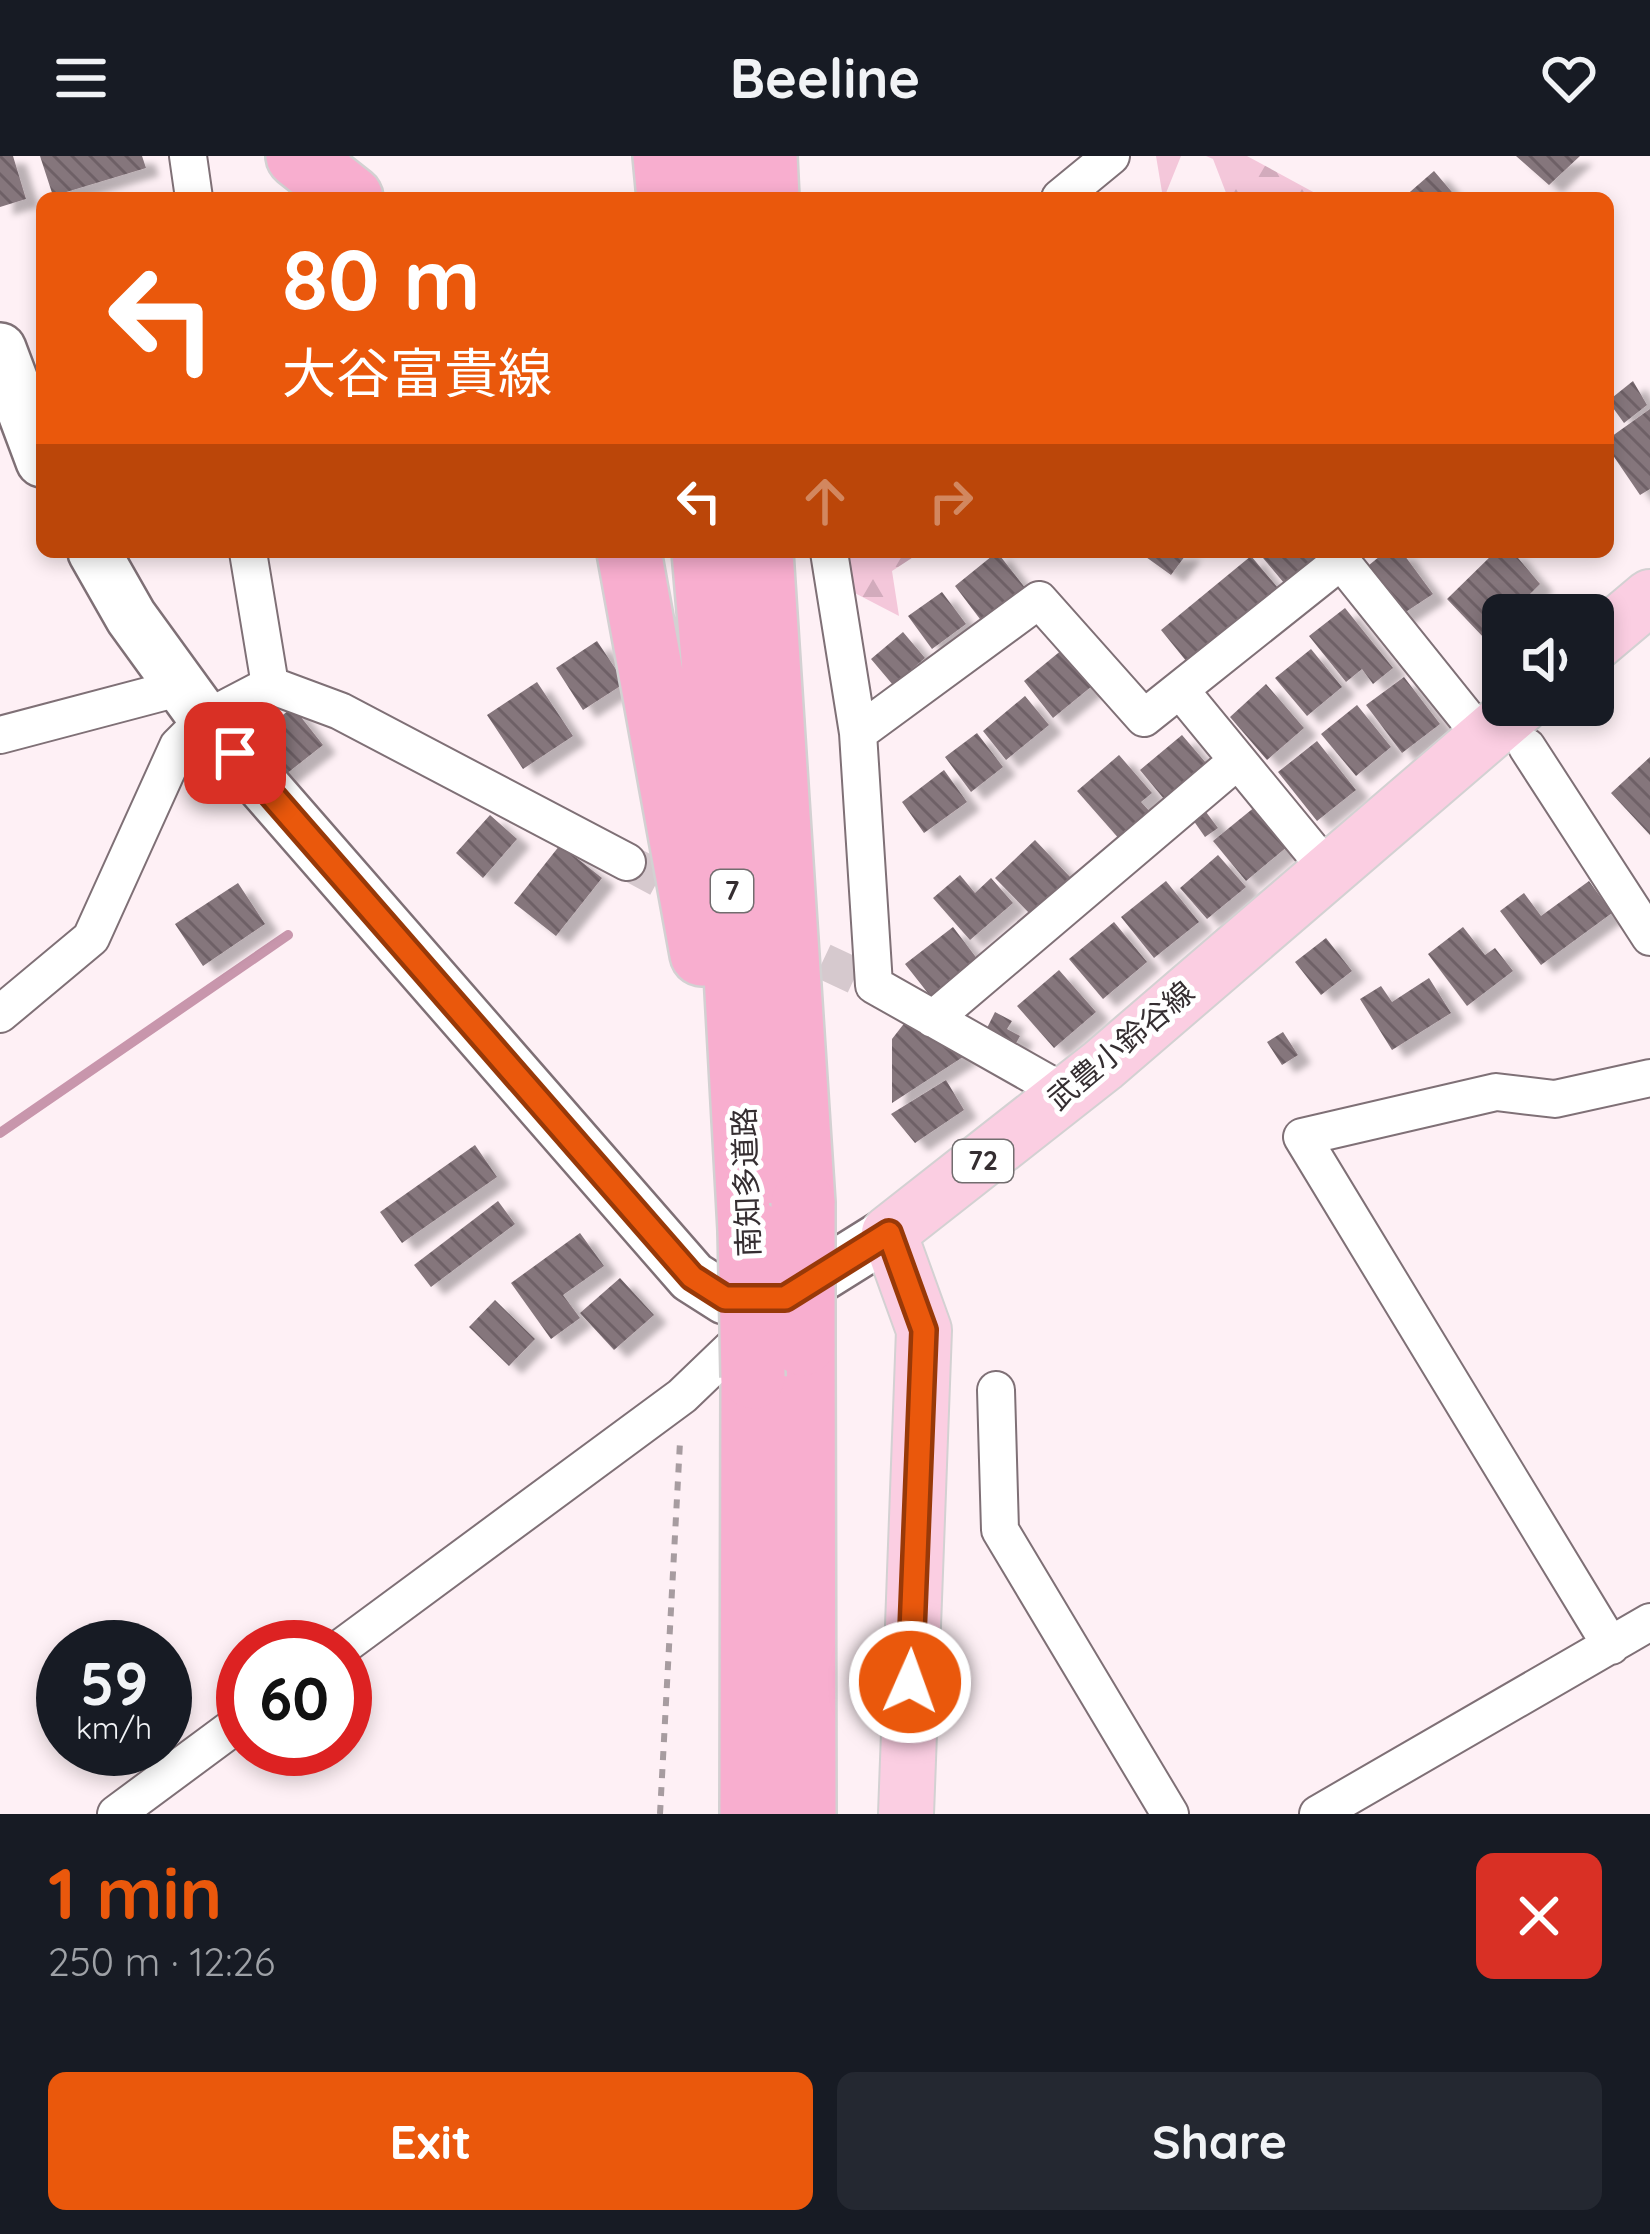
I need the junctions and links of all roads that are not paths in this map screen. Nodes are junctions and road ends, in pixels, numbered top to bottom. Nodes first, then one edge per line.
1 (188, 156) edge
2 (298, 156) edge
3 (664, 156) edge
4 (718, 156) edge
5 (765, 156) edge
6 (1111, 156) edge
7 (193, 192) edge
8 (343, 192) edge
9 (668, 192) edge
10 (722, 192) edge
11 (767, 192) edge
12 (1067, 192) edge
13 (0, 349) edge
14 (36, 445) edge
15 (97, 558) edge
16 (249, 558) edge
17 (629, 558) edge
18 (705, 558) edge
19 (760, 558) edge
20 (787, 558) edge
21 (830, 558) edge
22 (1650, 597) edge
23 (1614, 627) edge
24 (270, 686) junction
25 (1180, 689) junction
26 (193, 703) junction
27 (1510, 730) edge
28 (858, 733) junction
29 (0, 735) edge
30 (1237, 761) junction
31 (627, 862) tunnel mouth
32 (1328, 870) junction
33 (1650, 937) edge
34 (0, 1014) edge
35 (794, 1018) junction
36 (933, 1019) junction
37 (1650, 1078) edge
38 (1065, 1093) junction
39 (768, 1207) junction
40 (889, 1233) junction
41 (780, 1340) junction
42 (996, 1390) dead end
43 (1650, 1622) edge
44 (372, 1625) edge
45 (1611, 1646) junction
46 (216, 1740) edge
47 (116, 1814) edge
48 (752, 1814) edge
49 (804, 1814) edge
50 (905, 1814) edge
51 (1170, 1814) edge
52 (1318, 1814) edge

1 - 7 street
2 - 8 highway
3 - 9 highway
4 - 10 highway
5 - 11 highway
6 - 12 street
13 - 14 main road
15 - 26 main road
16 - 24 street
17 - 39 highway
18 - 39 highway, 南知多道路 / 7
19 - 35 highway, 南知多道路 / 7
20 - 35 highway
21 - 28 street
22 - 23 main road
24 - 26 street
24 - 31 street
25 - 27 street
25 - 28 street
25 - 30 street
26 - 29 street
26 - 34 street
26 - 41 main road
27 - 32 main road, 武豊小鈴谷線 / 72
27 - 33 street
28 - 36 street
30 - 32 street
30 - 36 street
32 - 38 main road, 武豊小鈴谷線 / 72
35 - 39 highway, 南知多道路 / 7
36 - 38 street
37 - 45 street
38 - 40 main road, 武豊小鈴谷線 / 72
39 - 41 highway, 南知多道路 / 7, bridge
40 - 41 main road
40 - 50 main road
41 - 44 street
41 - 48 highway, 南知多道路 / 7
41 - 49 highway, 南知多道路 / 7
42 - 51 street
43 - 45 street
45 - 52 street
46 - 47 street

